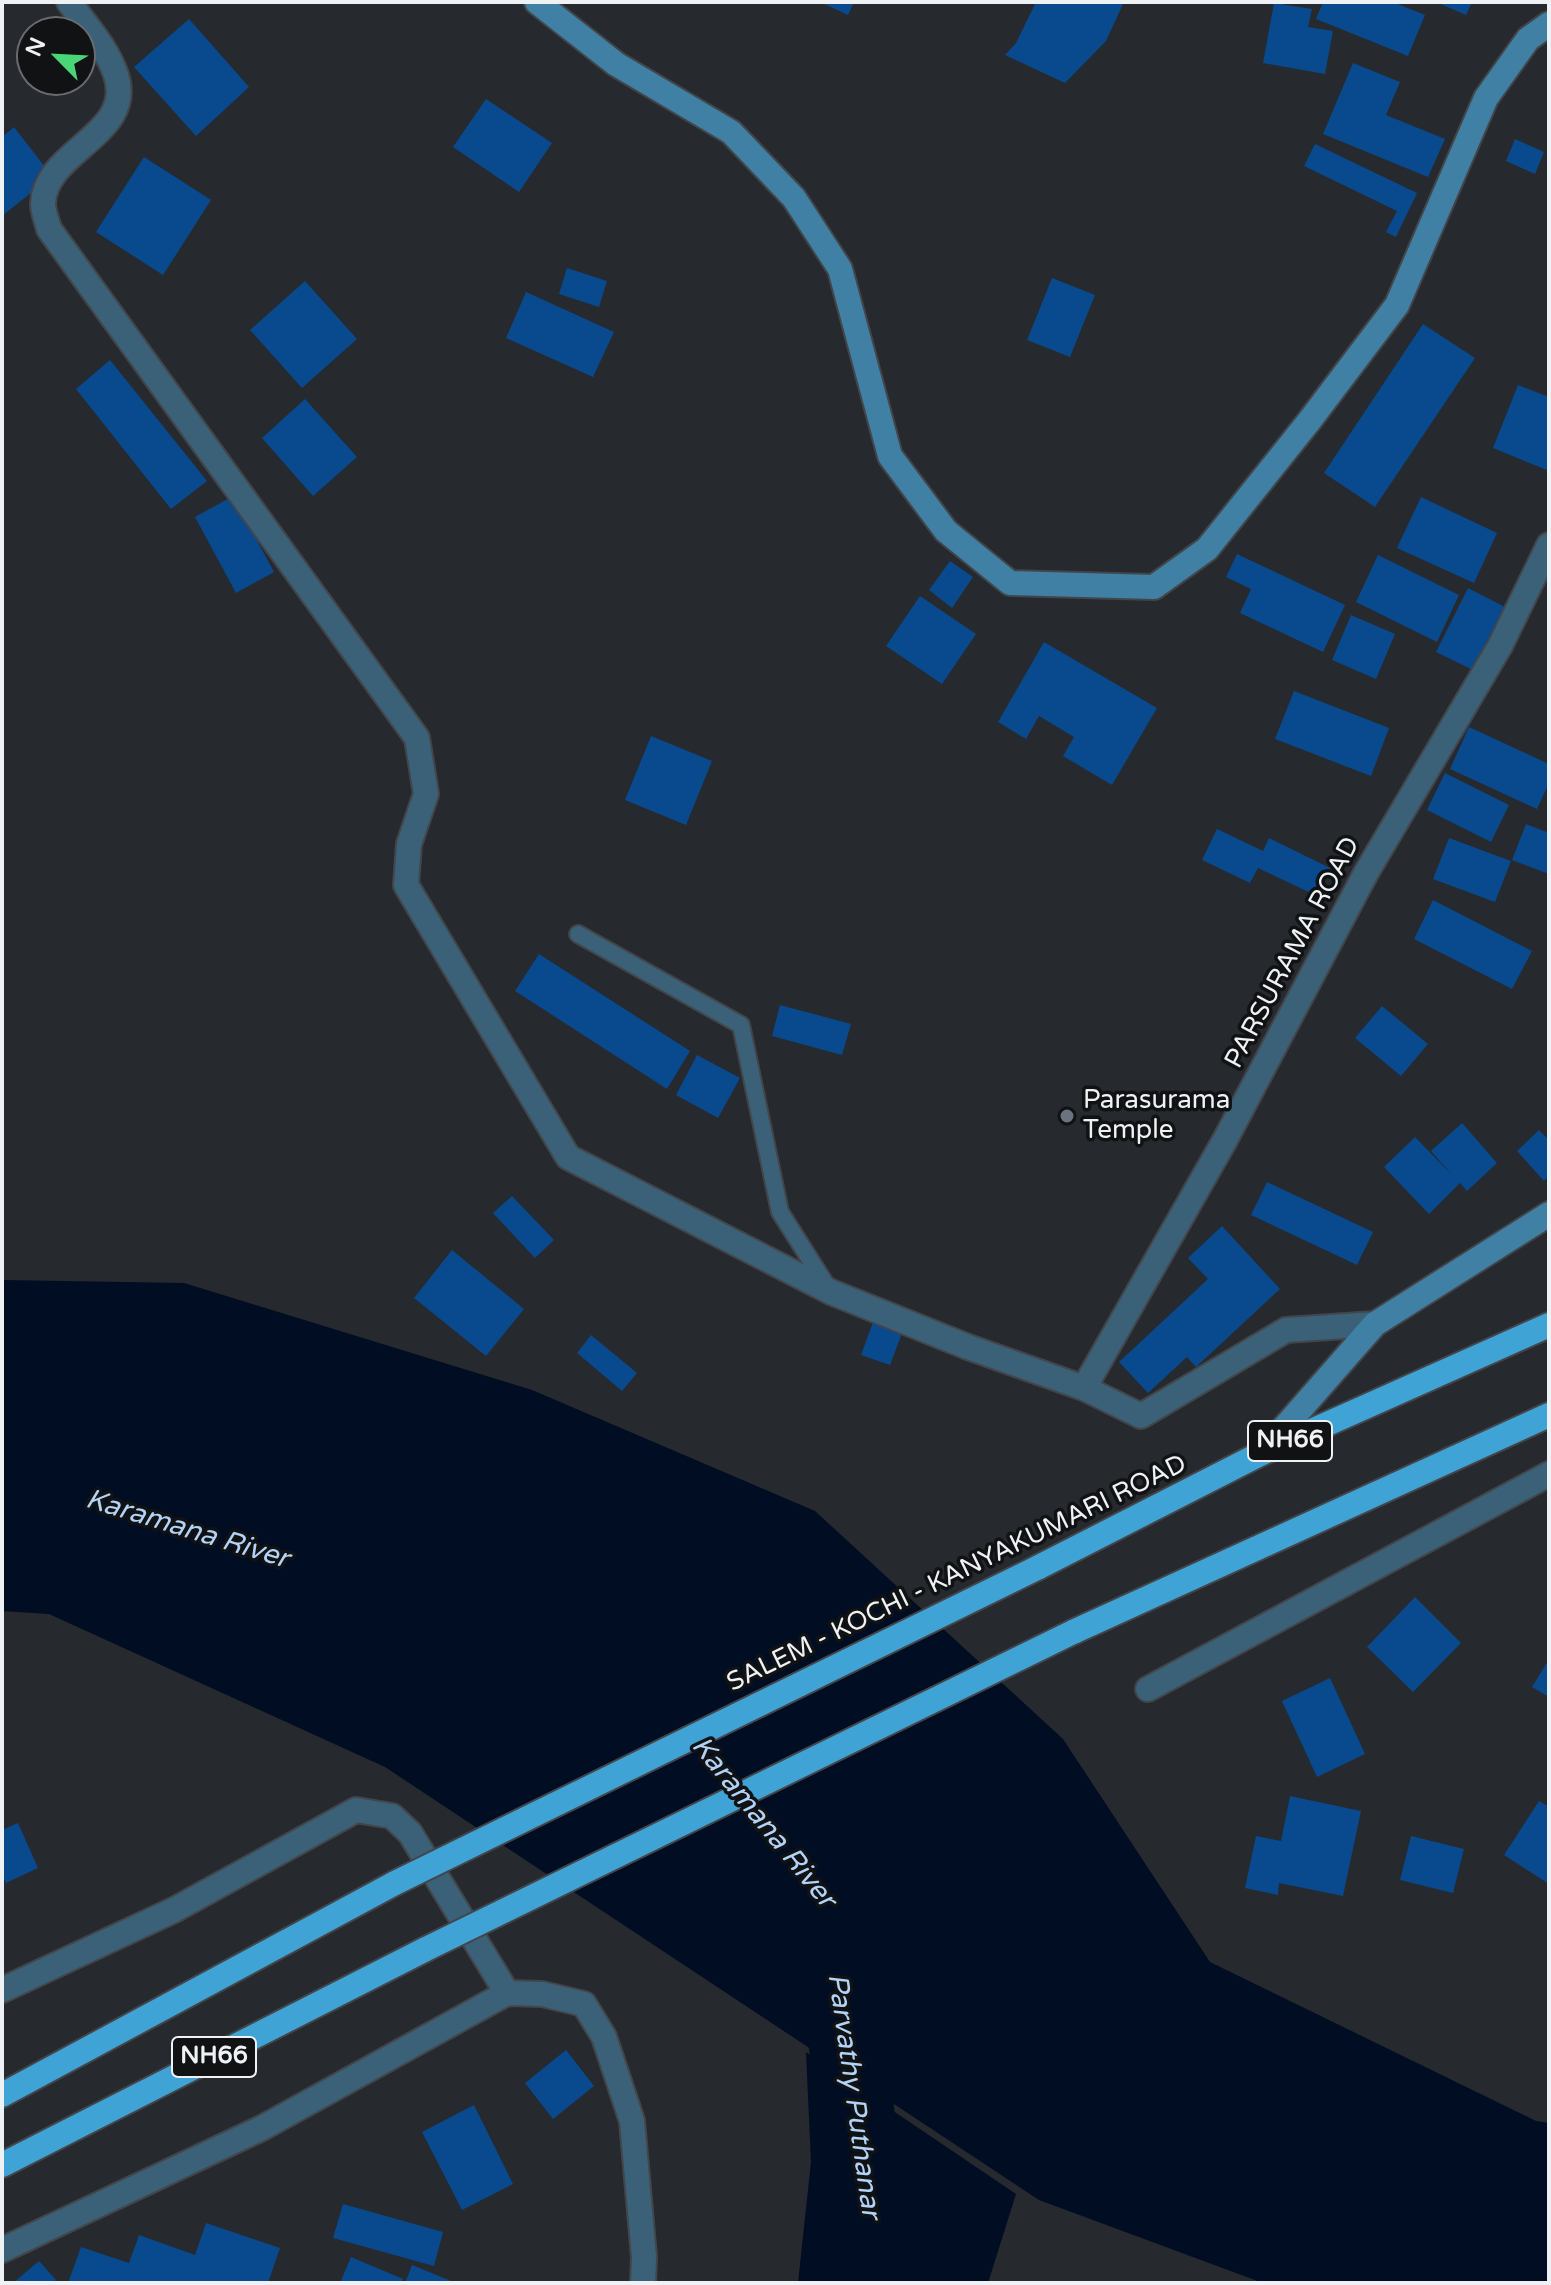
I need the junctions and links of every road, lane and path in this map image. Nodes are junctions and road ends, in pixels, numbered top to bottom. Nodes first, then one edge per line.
1 (69, 2) edge
2 (537, 2) edge
3 (1549, 24) edge
4 (1549, 545) edge
5 (578, 934) dead end
6 (1549, 1214) edge
7 (831, 1292) junction
8 (1375, 1324) junction
9 (1549, 1325) edge
10 (1084, 1388) junction
11 (1549, 1415) edge
12 (1262, 1453) junction
13 (1549, 1474) edge
14 (1148, 1689) dead end
15 (2, 1990) edge
16 (507, 1993) junction
17 (2, 2095) edge
18 (2, 2165) edge
19 (2, 2250) edge
20 (643, 2283) edge

1 - 7 street
2 - 3 main road
4 - 10 street, PARSURAMA ROAD
5 - 7 lane
6 - 8 main road
7 - 10 street
8 - 10 street
8 - 12 main road
9 - 12 highway, SALEM - KOCHI - KANYAKUMARI ROAD / NH66
11 - 18 highway, NH66, bridge
12 - 17 highway, SALEM - KOCHI - KANYAKUMARI ROAD / NH66, bridge
13 - 14 street
15 - 16 street
16 - 19 street
16 - 20 street

